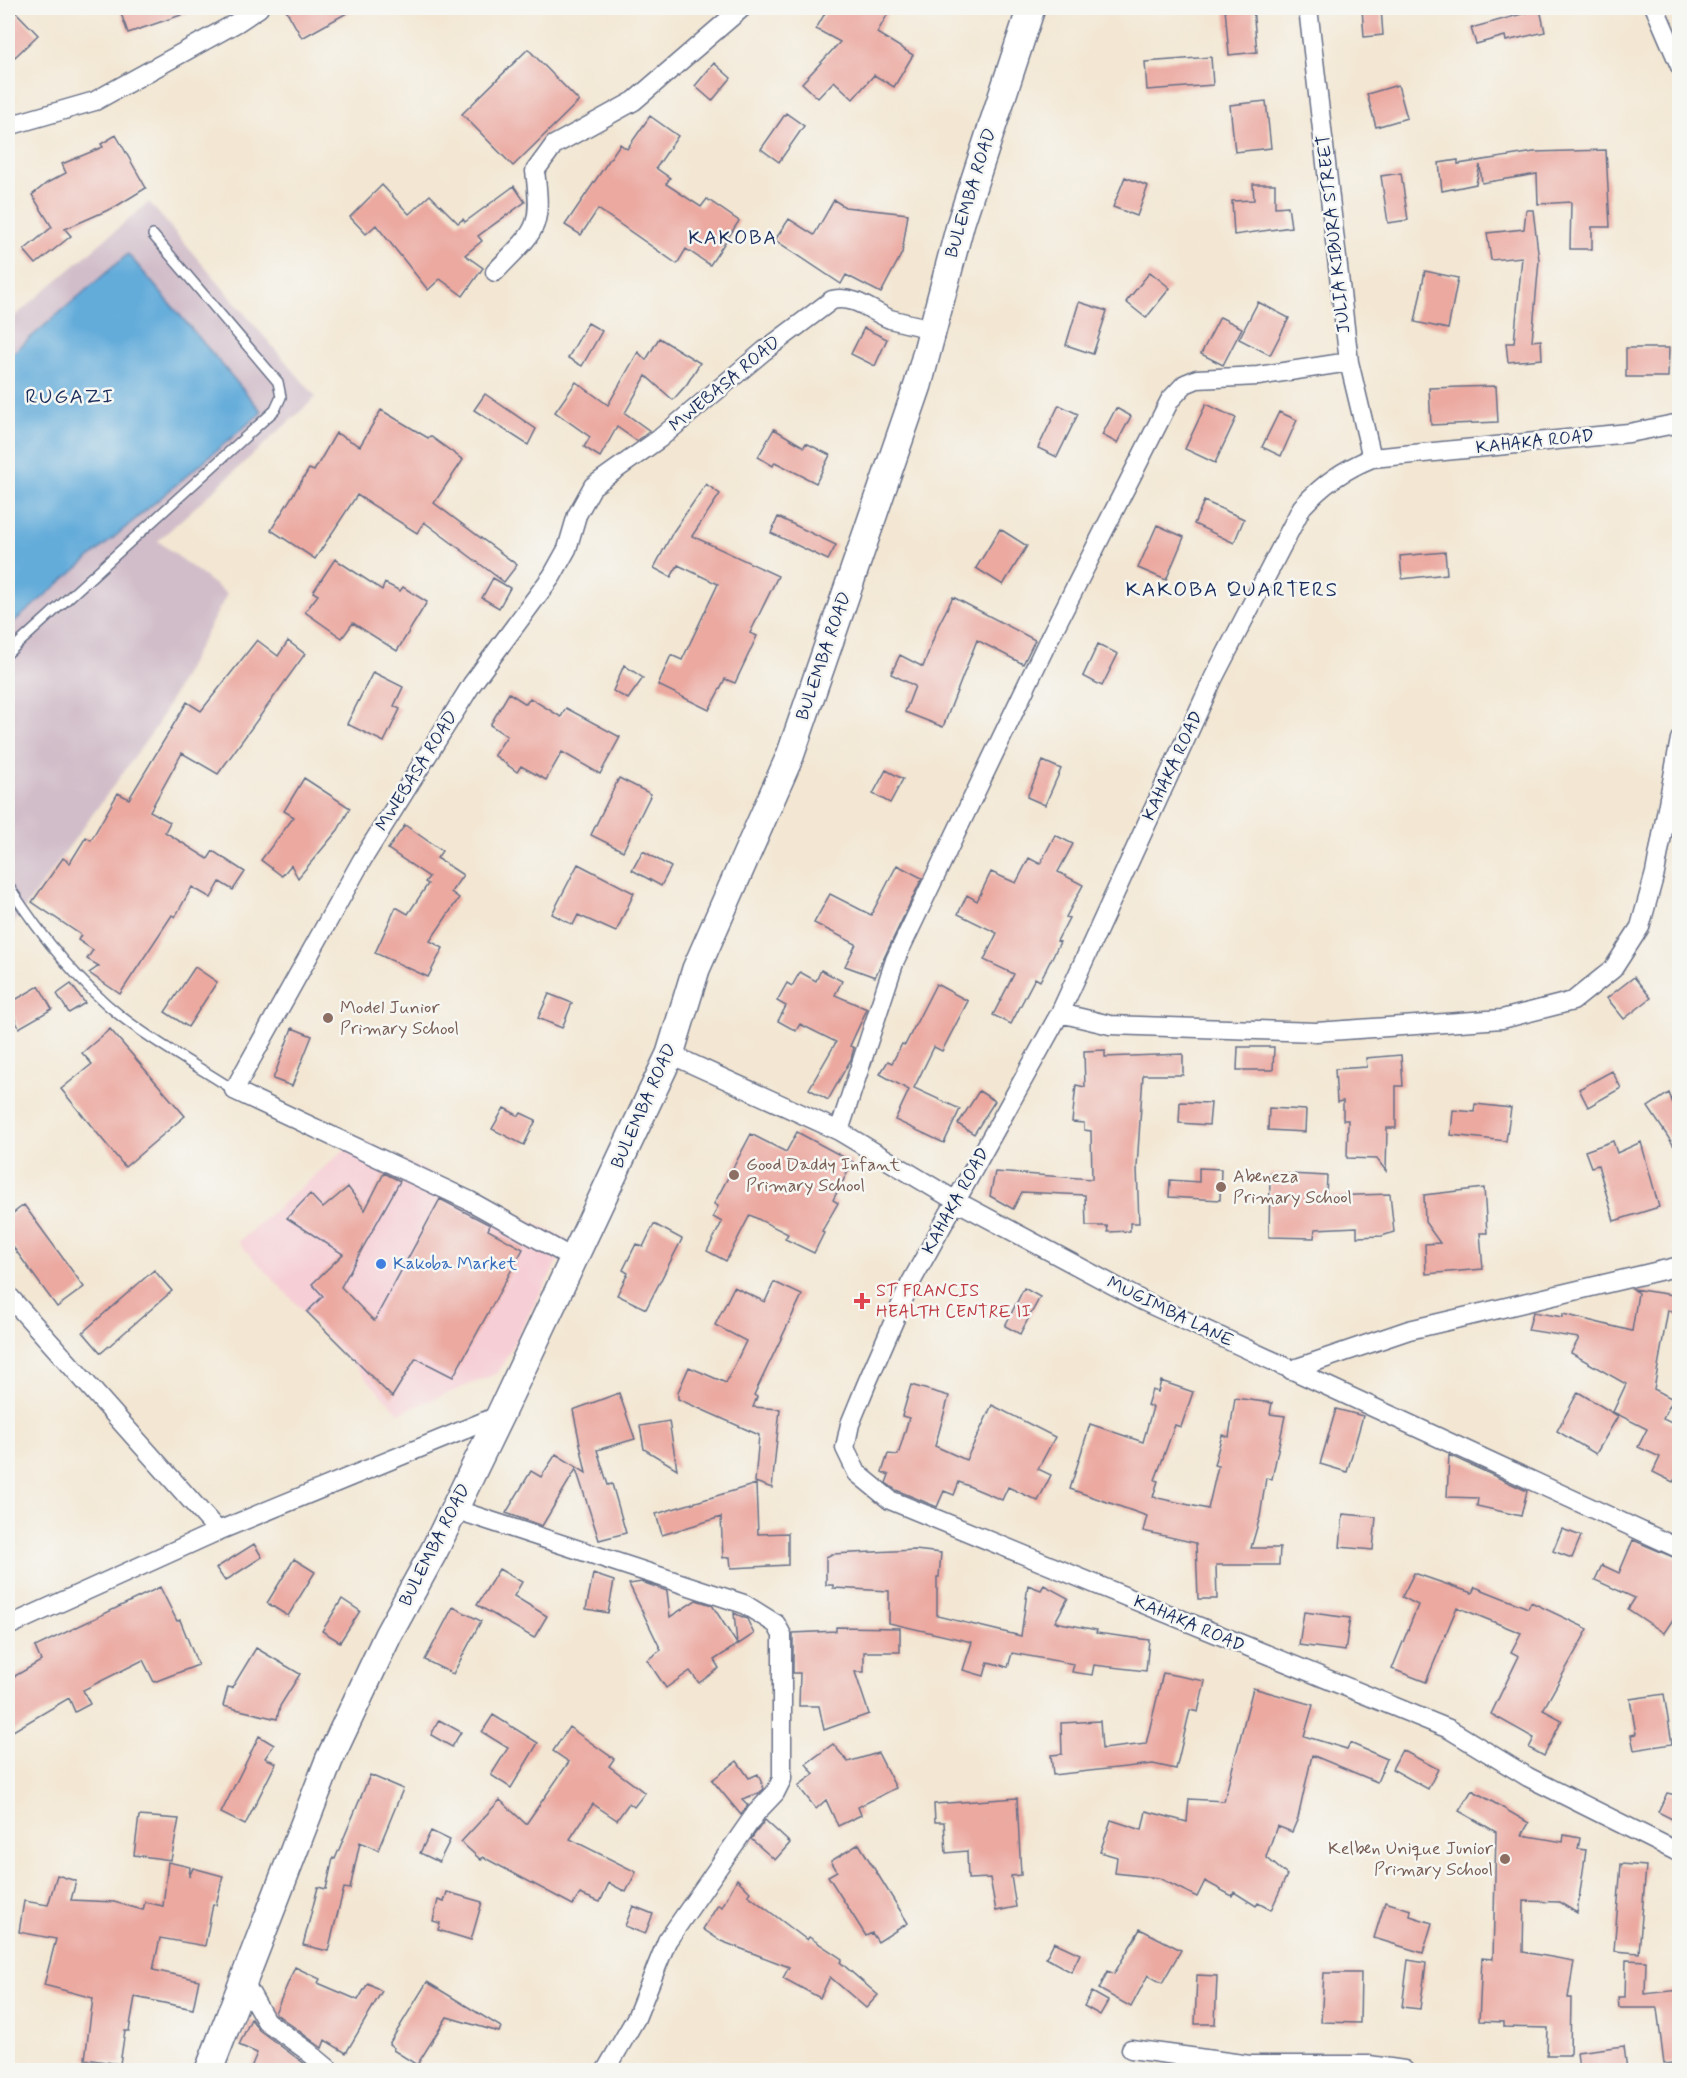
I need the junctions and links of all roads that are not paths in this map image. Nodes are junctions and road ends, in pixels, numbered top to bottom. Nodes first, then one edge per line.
1 (259, 8) edge
2 (742, 8) edge
3 (1031, 8) edge
4 (1308, 8) edge
5 (1655, 8) edge
6 (1680, 66) edge
7 (8, 126) edge
8 (153, 236) dead end
9 (495, 272) dead end
10 (933, 329) junction
11 (1349, 362) junction
12 (1680, 423) edge
13 (1372, 458) junction
14 (8, 653) edge
15 (1680, 739) edge
16 (8, 885) edge
17 (1060, 1013) junction
18 (670, 1054) junction
19 (234, 1090) junction
20 (839, 1131) junction
21 (956, 1202) junction
22 (574, 1259) junction
23 (1680, 1266) edge
24 (8, 1295) edge
25 (1291, 1370) junction
26 (500, 1415) junction
27 (454, 1509) junction
28 (218, 1531) junction
29 (1680, 1549) edge
30 (8, 1626) edge
31 (1680, 1852) edge
32 (244, 1982) junction
33 (1131, 2049) dead end
34 (209, 2070) edge
35 (330, 2070) edge
36 (606, 2070) edge
37 (1404, 2070) edge

1 - 7 street
2 - 9 street
3 - 10 main road, BULEMBA ROAD
4 - 11 street, JULIA KIBURA STREET
5 - 6 street
8 - 14 lane
10 - 18 main road, BULEMBA ROAD
10 - 19 street, MWEBASA ROAD
11 - 13 street, JULIA KIBURA STREET
11 - 20 street
12 - 13 street, KAHAKA ROAD
13 - 17 street, KAHAKA ROAD
15 - 17 street
16 - 19 lane
17 - 21 street, KAHAKA ROAD
18 - 20 street, MUGIMBA LANE
18 - 22 main road, BULEMBA ROAD
19 - 22 street
20 - 21 street, MUGIMBA LANE
21 - 25 street, MUGIMBA LANE
21 - 31 street, KAHAKA ROAD
22 - 26 main road, BULEMBA ROAD
23 - 25 street
24 - 28 street
25 - 29 street, MUGIMBA LANE
26 - 27 main road, BULEMBA ROAD
26 - 28 street
27 - 32 main road, BULEMBA ROAD
27 - 36 street
28 - 30 street
32 - 34 main road, BULEMBA ROAD
32 - 35 street
33 - 37 street

